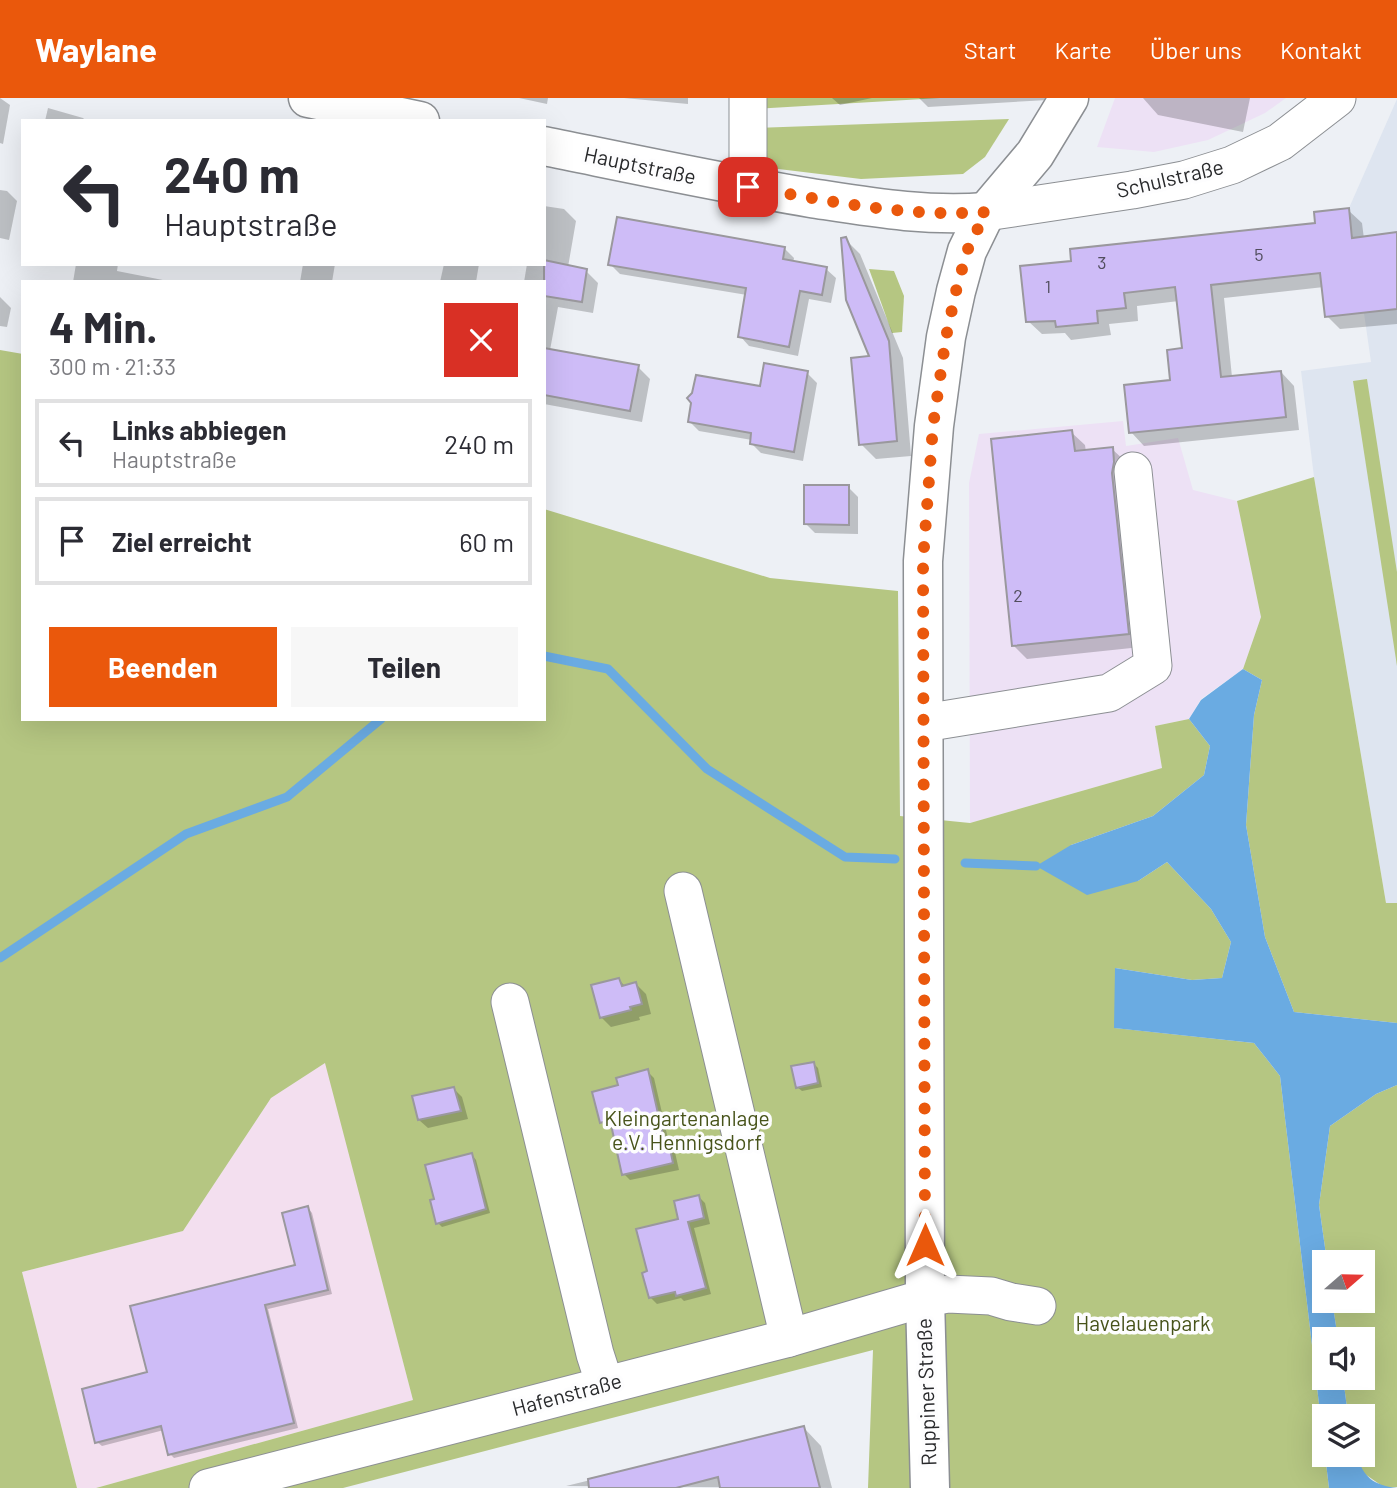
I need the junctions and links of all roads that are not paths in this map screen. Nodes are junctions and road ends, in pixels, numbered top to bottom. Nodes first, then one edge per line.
1 (309, 98) edge
2 (748, 98) edge
3 (1069, 98) edge
4 (1337, 98) edge
5 (410, 119) edge
6 (546, 146) edge
7 (748, 187) junction
8 (986, 212) junction
9 (1133, 471) dead end
10 (923, 723) junction
11 (683, 891) dead end
12 (510, 1002) dead end
13 (925, 1298) junction
14 (1037, 1306) dead end
15 (789, 1338) junction
16 (605, 1385) junction
17 (208, 1488) edge
18 (930, 1488) edge

1 - 5 main road
2 - 7 street
3 - 8 main road, Ruppiner Straße
4 - 8 street, Schulstraße
6 - 7 main road, Hauptstraße
7 - 8 main road, Hauptstraße
8 - 10 main road, Ruppiner Straße
9 - 10 street
10 - 13 main road, Ruppiner Straße
11 - 15 street
12 - 16 street
13 - 14 street, Hafenstraße
13 - 15 street, Hafenstraße
13 - 18 main road, Ruppiner Straße
15 - 16 street, Hafenstraße
16 - 17 street, Hafenstraße

